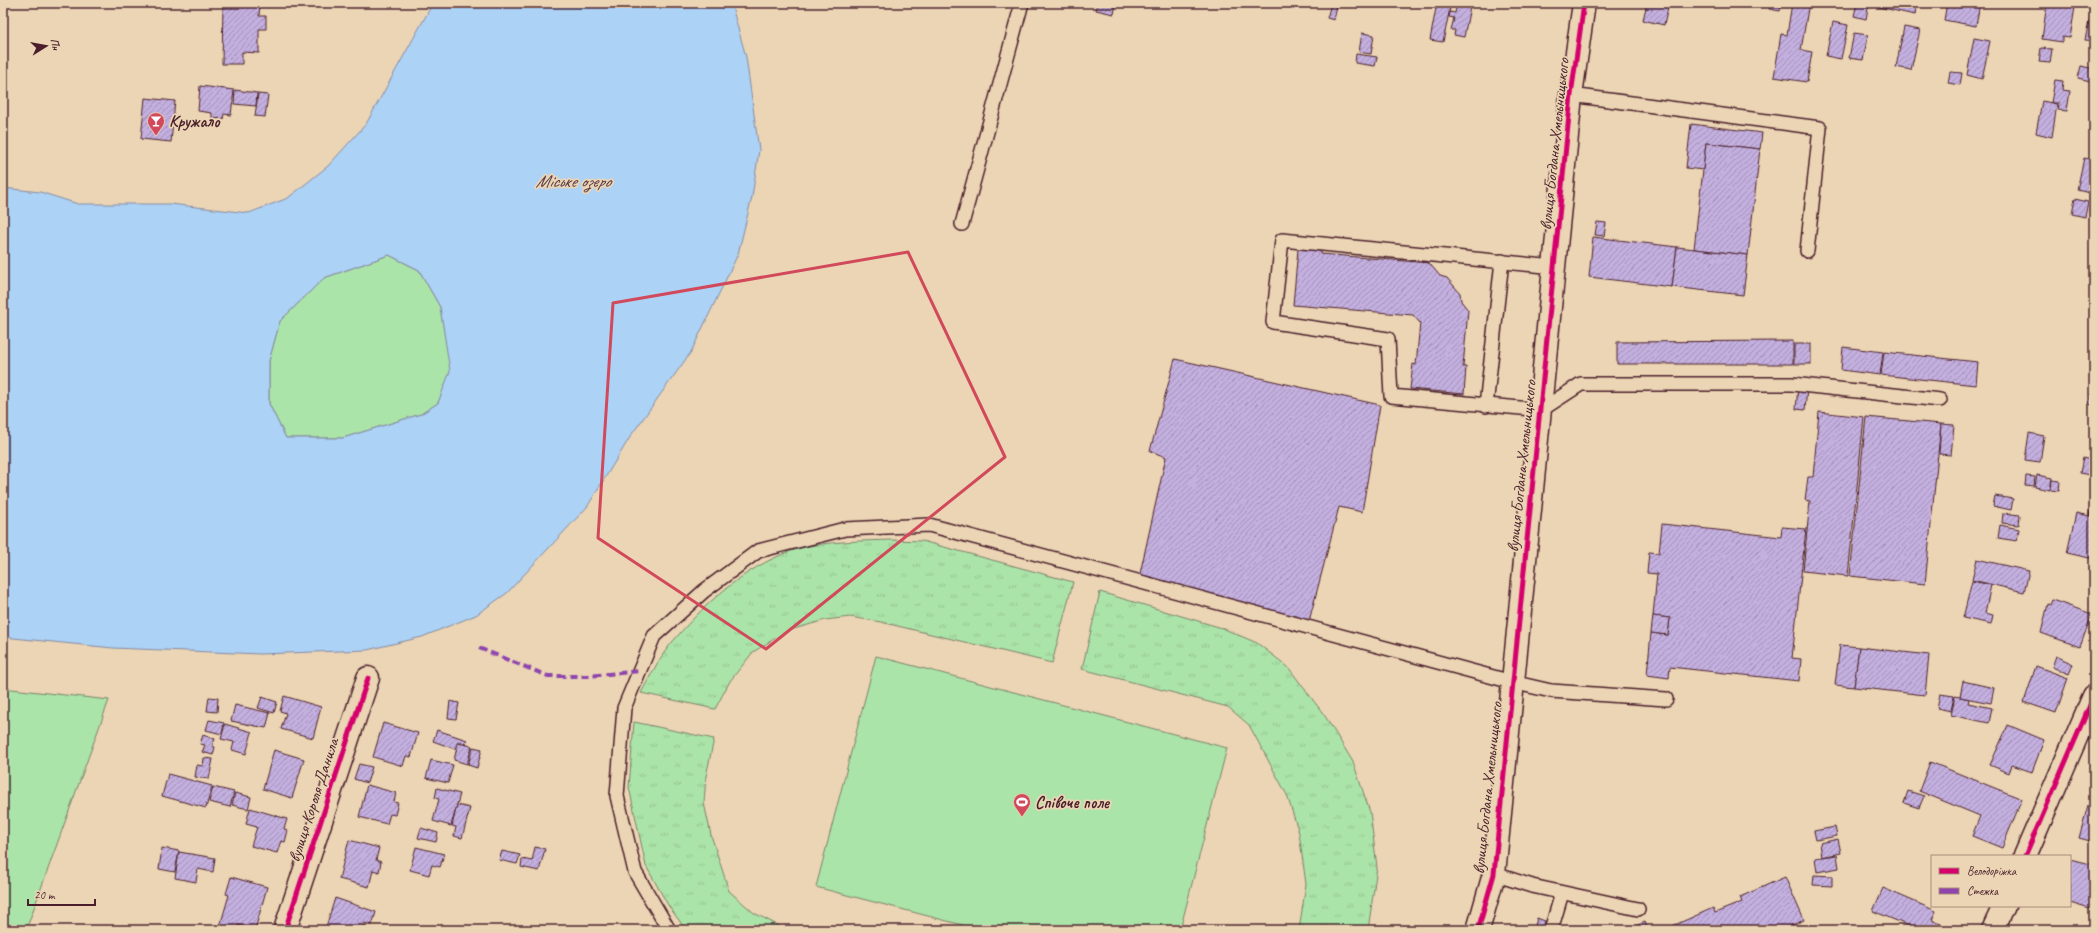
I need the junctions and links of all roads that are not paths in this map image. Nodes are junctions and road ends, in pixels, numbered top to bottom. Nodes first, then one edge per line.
1 (1022, 3) edge
2 (1584, 3) edge
3 (1571, 96) junction
4 (962, 224) dead end
5 (1807, 251) dead end
6 (1502, 261) junction
7 (1555, 267) junction
8 (1940, 400) dead end
9 (1486, 406) junction
10 (1541, 410) junction
11 (368, 678) dead end
12 (1512, 682) junction
13 (2094, 696) edge
14 (1666, 699) dead end
15 (2025, 855) edge
16 (1494, 874) junction
17 (1562, 893) junction
18 (1487, 900) junction
19 (2004, 907) edge
20 (1638, 909) dead end
21 (285, 930) edge
22 (669, 930) edge
23 (1467, 930) edge
24 (1478, 930) edge
25 (1551, 930) edge
26 (1994, 930) edge

1 - 4 lane
2 - 3 street, вулиця Богдана Хмельницького
3 - 5 lane
3 - 7 street, вулиця Богдана Хмельницького
6 - 7 lane
6 - 9 lane
6 - 9 lane
7 - 10 street, вулиця Богдана Хмельницького
8 - 10 lane
9 - 10 lane
10 - 12 street, вулиця Богдана Хмельницького
11 - 21 street, вулиця Короля Данила
12 - 14 lane
12 - 16 street, вулиця Богдана Хмельницького
12 - 22 lane
13 - 15 street
16 - 17 lane
16 - 18 street, вулиця Богдана Хмельницького
17 - 20 lane
17 - 25 lane
18 - 23 lane
18 - 24 street, вулиця Богдана Хмельницького
19 - 26 street

